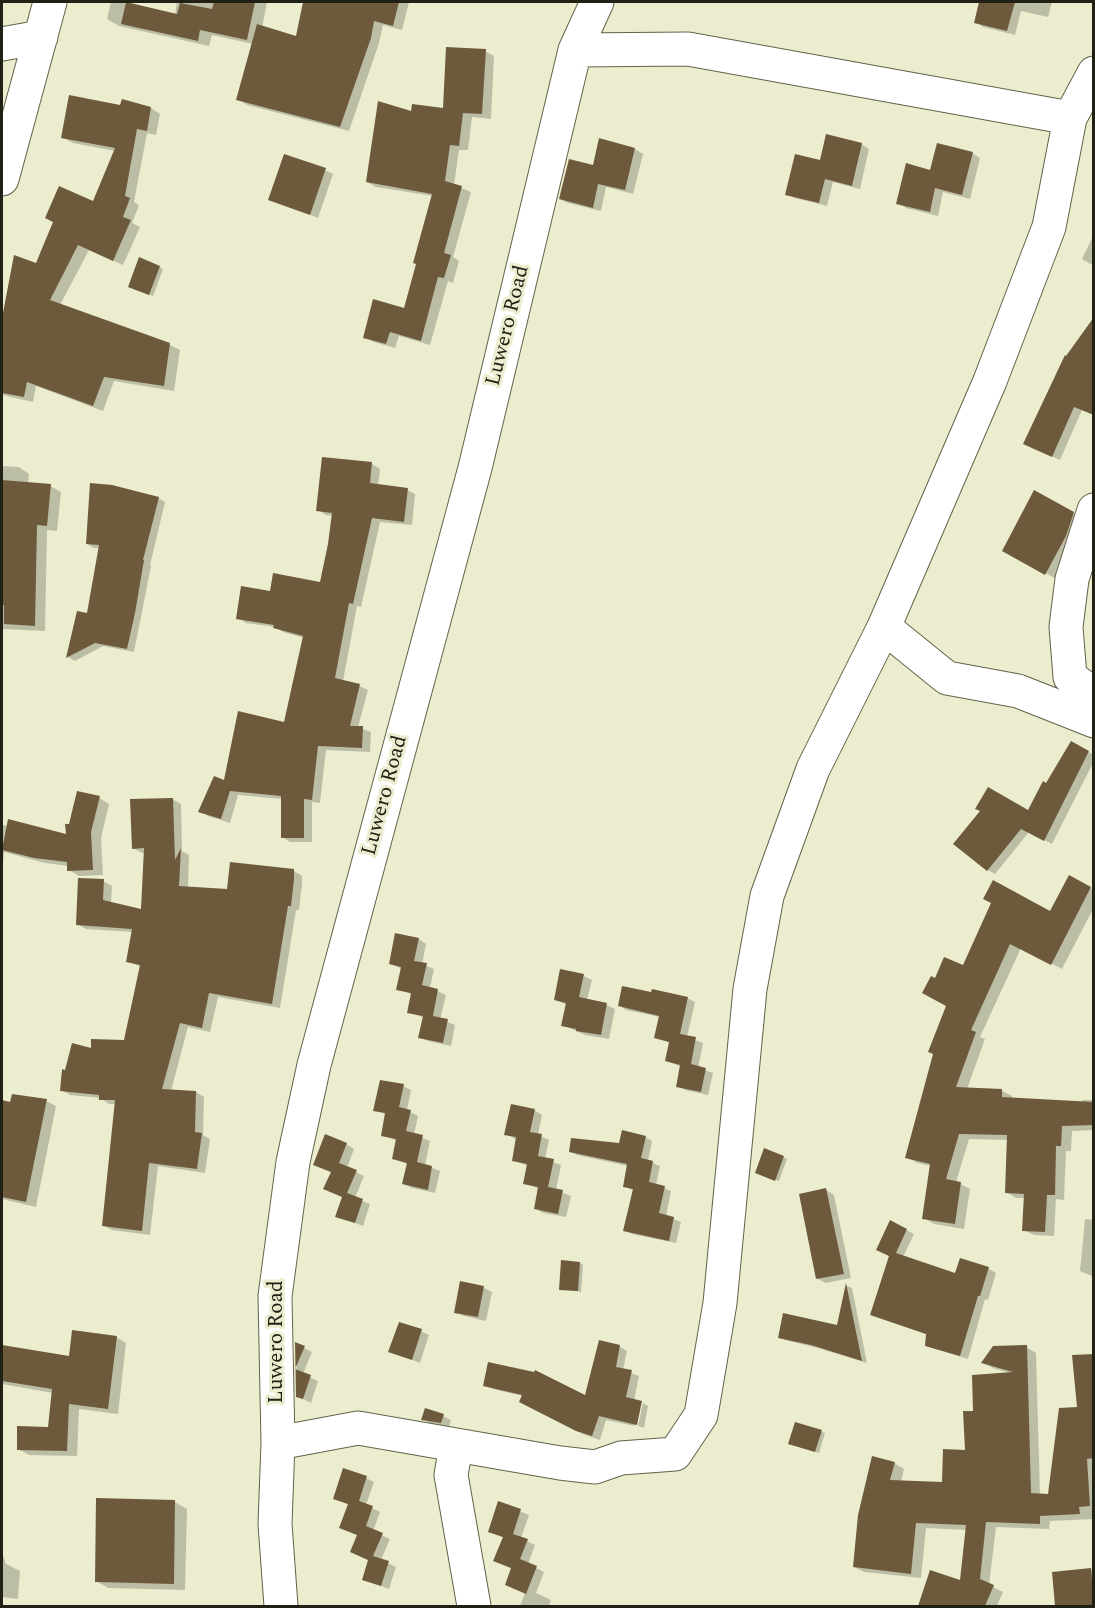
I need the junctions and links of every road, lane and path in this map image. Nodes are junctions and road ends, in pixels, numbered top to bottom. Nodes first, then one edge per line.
1 (50, 2) edge
2 (597, 2) edge
3 (41, 37) junction
4 (2, 44) edge
5 (575, 50) junction
6 (1094, 73) edge
7 (1070, 118) junction
8 (2, 179) edge
9 (1094, 510) edge
10 (884, 627) junction
11 (1094, 694) edge
12 (1094, 721) edge
13 (278, 1443) junction
14 (456, 1446) junction
15 (281, 1606) edge
16 (474, 1606) edge

1 - 3 street
2 - 5 street, Luwero Road
3 - 4 street
3 - 8 street
5 - 7 street
5 - 13 street, Luwero Road
6 - 7 street
7 - 10 street
9 - 11 street
10 - 12 street
10 - 14 street
13 - 14 street
13 - 15 street, Luwero Road
14 - 16 street

